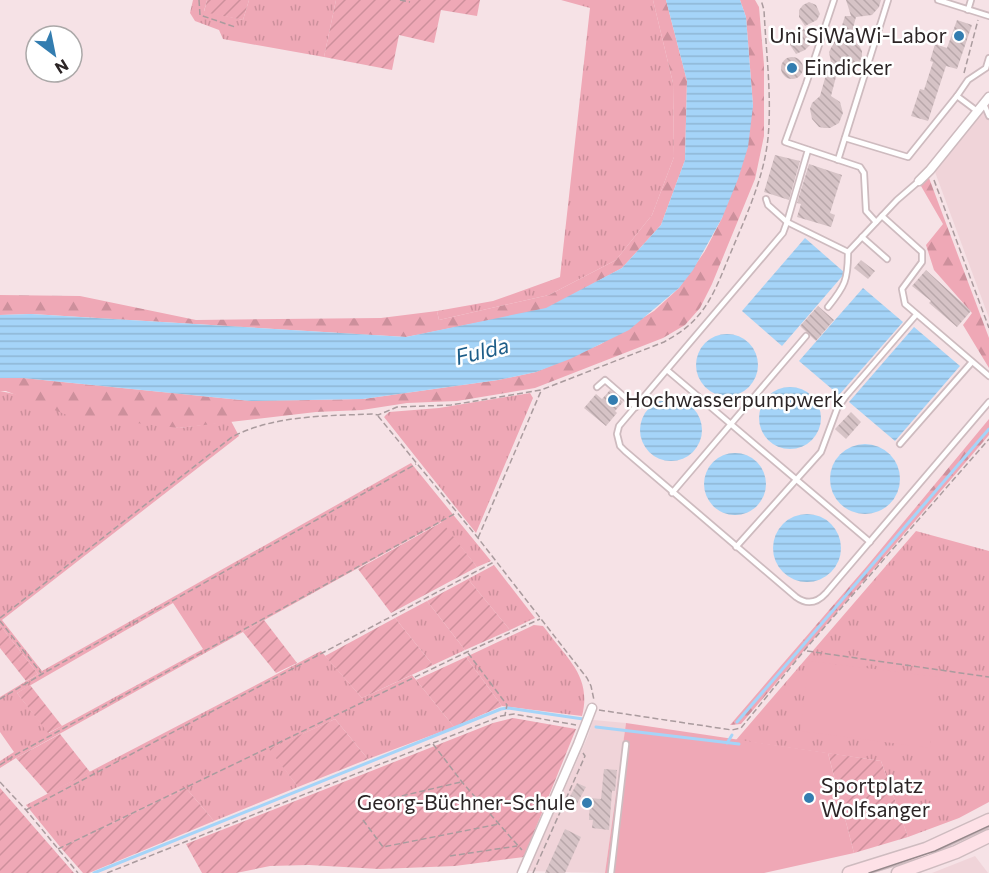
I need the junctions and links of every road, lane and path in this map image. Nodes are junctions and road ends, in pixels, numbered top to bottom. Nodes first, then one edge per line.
1 (199, 0) edge
2 (400, 0) edge
3 (761, 0) edge
4 (834, 0) edge
5 (888, 0) edge
6 (939, 0) edge
7 (971, 0) edge
8 (410, 2) dead end
9 (968, 10) junction
10 (980, 14) junction
11 (989, 16) edge
12 (235, 27) dead end
13 (989, 58) edge
14 (968, 80) junction
15 (957, 96) junction
16 (986, 100) edge
17 (977, 111) junction
18 (989, 116) edge
19 (845, 138) junction
20 (808, 150) junction
21 (838, 160) junction
22 (930, 170) junction
23 (919, 181) joint
24 (766, 199) dead end
25 (882, 216) junction
26 (787, 222) junction
27 (876, 222) junction
28 (862, 237) junction
29 (848, 252) junction
30 (886, 259) dead end
31 (828, 307) dead end
32 (916, 315) junction
33 (989, 328) edge
34 (806, 336) dead end
35 (972, 362) junction
36 (667, 370) junction
37 (989, 376) edge
38 (597, 387) dead end
39 (541, 390) junction
40 (989, 402) edge
41 (636, 406) junction
42 (378, 415) junction
43 (730, 424) junction
44 (989, 439) edge
45 (900, 444) dead end
46 (417, 463) junction
47 (796, 479) junction
48 (672, 493) junction
49 (456, 512) junction
50 (478, 538) junction
51 (870, 542) junction
52 (736, 547) junction
53 (495, 562) junction
54 (541, 619) junction
55 (0, 620) edge
56 (806, 651) junction
57 (467, 652) junction
58 (42, 674) junction
59 (989, 677) edge
60 (0, 699) edge
61 (592, 708) junction
62 (505, 715) junction
63 (585, 727) junction
64 (433, 744) junction
65 (578, 744) junction
66 (626, 744) dead end
67 (0, 765) edge
68 (0, 782) edge
69 (462, 782) junction
70 (393, 798) dead end
71 (26, 810) junction
72 (363, 820) dead end
73 (989, 820) edge
74 (499, 824) junction
75 (989, 836) edge
76 (518, 846) junction
77 (58, 849) junction
78 (450, 856) dead end
79 (529, 858) junction
80 (78, 873) edge
81 (107, 873) edge
82 (522, 873) edge
83 (533, 873) edge
84 (611, 873) edge
85 (849, 873) edge
86 (898, 873) edge

1 - 12 path
2 - 8 path
3 - 39 path
4 - 20 lane
5 - 19 lane
6 - 9 lane
7 - 9 lane
9 - 10 lane
10 - 11 lane
10 - 14 path
13 - 14 lane
14 - 15 lane
15 - 17 lane
15 - 19 lane
16 - 17 street
16 - 18 lane
17 - 22 street
19 - 21 lane
20 - 21 lane
20 - 26 lane
21 - 27 lane
22 - 23 street
22 - 33 path
23 - 25 lane
24 - 26 lane
25 - 27 lane
25 - 32 lane
26 - 29 lane
26 - 36 lane
27 - 28 lane
28 - 29 lane
28 - 30 lane
29 - 31 lane
32 - 35 lane
32 - 47 lane
34 - 43 lane
35 - 37 lane
35 - 45 lane
36 - 41 lane
36 - 43 lane
38 - 41 lane
39 - 42 path
39 - 50 path
40 - 51 lane
41 - 48 lane
42 - 46 path
42 - 55 path
43 - 47 lane
43 - 48 lane
44 - 56 path
46 - 49 path
46 - 58 path
47 - 51 lane
47 - 52 lane
48 - 52 lane
49 - 50 path
49 - 67 path
50 - 53 path
51 - 52 lane
53 - 54 path
53 - 71 path
54 - 57 path
54 - 61 path
55 - 58 path
56 - 59 path
56 - 61 path
57 - 62 path
57 - 77 path
58 - 60 path
61 - 63 street
62 - 63 path
62 - 64 path
63 - 65 street
64 - 69 path
64 - 81 path
65 - 79 street
65 - 83 path
66 - 84 lane
68 - 71 path
69 - 70 path
69 - 74 path
71 - 77 path
72 - 74 path
73 - 85 main road
74 - 76 path
75 - 86 main road
76 - 78 path
76 - 79 path
77 - 80 path
79 - 82 street

